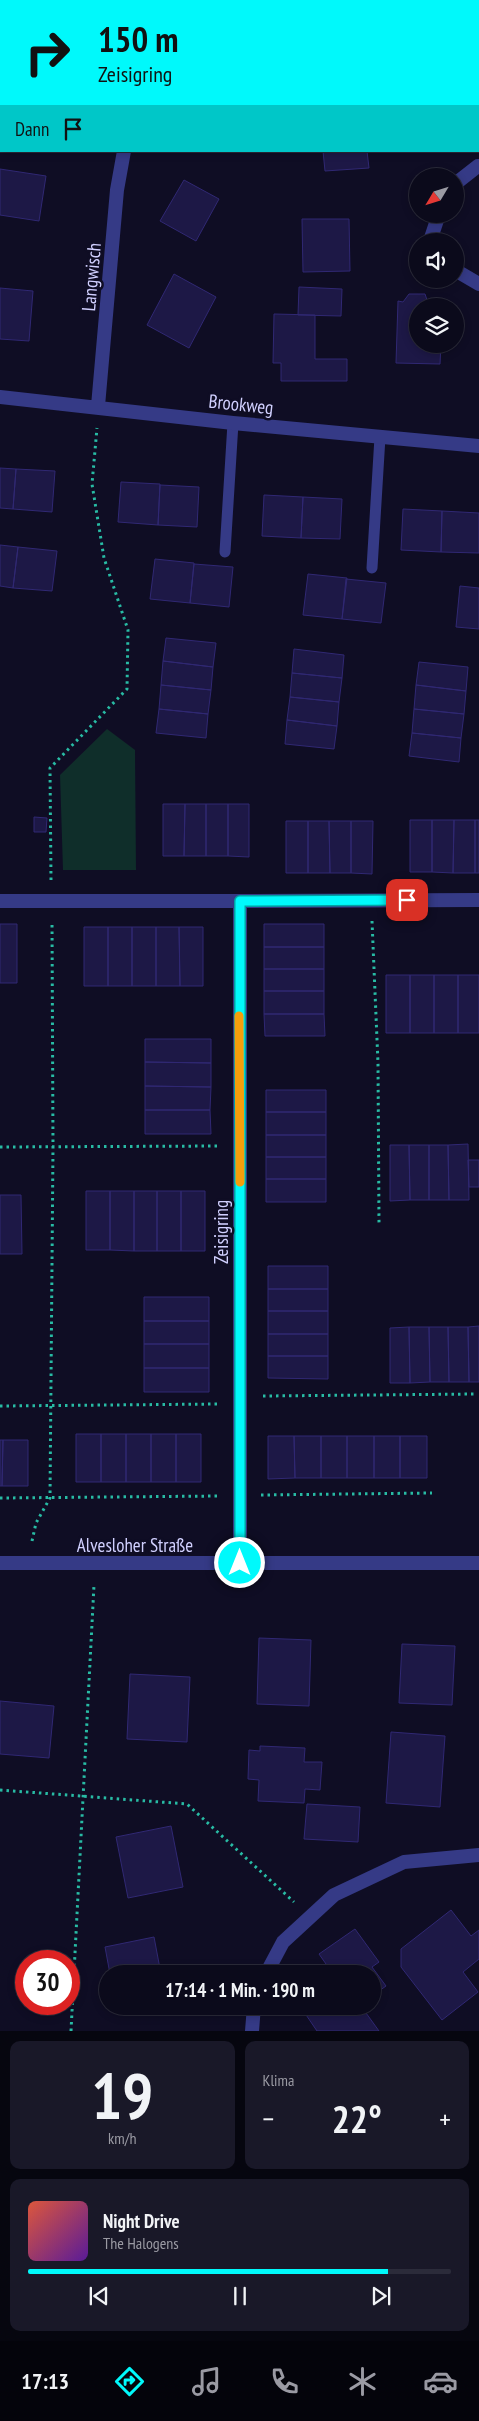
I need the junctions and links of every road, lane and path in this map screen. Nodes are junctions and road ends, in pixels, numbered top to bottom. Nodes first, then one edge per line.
1 (124, 152) edge
2 (479, 167) edge
3 (464, 178) edge
4 (464, 275) edge
5 (479, 284) edge
6 (0, 397) edge
7 (98, 406) junction
8 (233, 423) junction
9 (380, 437) junction
10 (479, 446) edge
11 (225, 552) dead end
12 (372, 568) dead end
13 (371, 900) junction
14 (479, 900) edge
15 (0, 901) edge
16 (51, 901) junction
17 (240, 901) junction
18 (240, 1146) junction
19 (53, 1147) junction
20 (0, 1148) edge
21 (379, 1223) dead end
22 (476, 1394) dead end
23 (240, 1400) junction
24 (51, 1405) junction
25 (0, 1406) edge
26 (0, 1563) edge
27 (240, 1563) junction
28 (479, 1563) edge
29 (27, 1564) junction
30 (95, 1564) junction
31 (0, 1790) edge
32 (85, 1795) junction
33 (479, 1855) edge
34 (309, 1916) junction
35 (271, 1965) edge
36 (253, 2015) edge
37 (71, 2031) edge
38 (252, 2031) edge

1 - 7 street, Langwisch
2 - 3 street
4 - 5 street
6 - 7 street, Brookweg
7 - 8 street, Brookweg
7 - 16 path
8 - 9 street, Brookweg
8 - 11 lane
9 - 10 street, Brookweg
9 - 12 lane
13 - 14 street
13 - 17 street
13 - 21 path
15 - 16 street
16 - 17 street
16 - 19 path
17 - 18 street, Zeisigring
18 - 19 path
18 - 23 street, Zeisigring
19 - 20 path
19 - 24 path
22 - 23 path
23 - 24 path
23 - 27 street, Zeisigring
24 - 25 path
24 - 29 path
26 - 29 street, Alvesloher Straße
27 - 28 street, Alvesloher Straße
27 - 30 street, Alvesloher Straße
29 - 30 street, Alvesloher Straße
30 - 32 path
31 - 32 path
32 - 34 path
32 - 37 path
33 - 34 street
34 - 35 street
36 - 38 street

